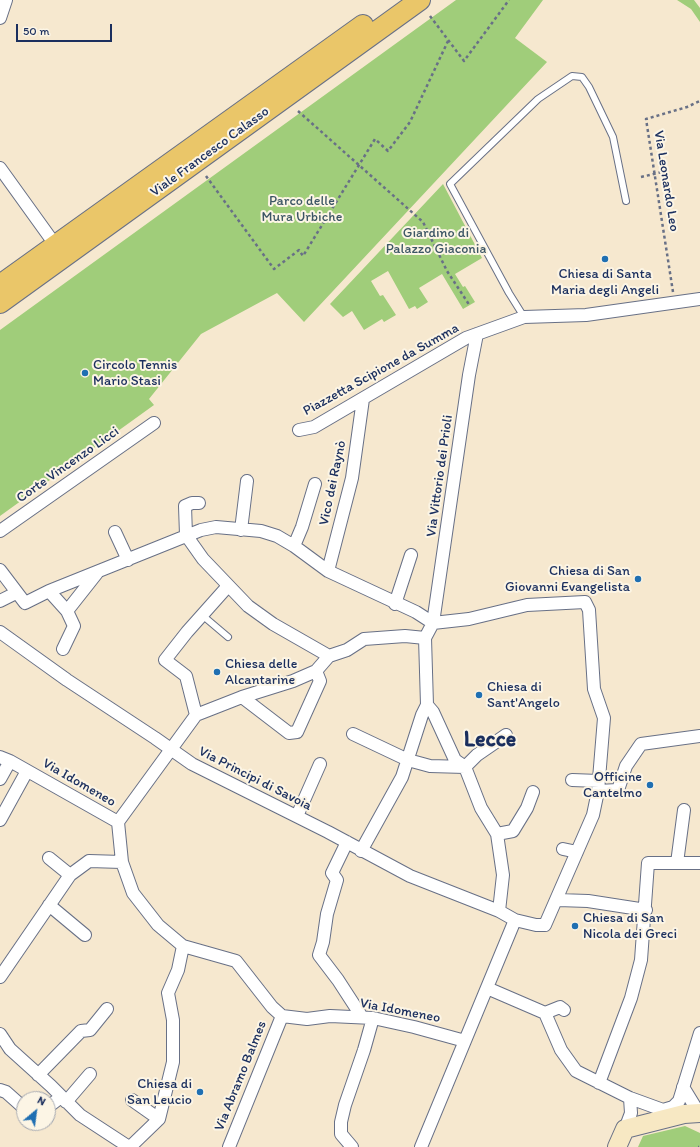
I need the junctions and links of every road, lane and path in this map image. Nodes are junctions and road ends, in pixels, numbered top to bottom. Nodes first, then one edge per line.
1 (6, 0) edge
2 (399, 0) edge
3 (509, 0) edge
4 (425, 8) edge
5 (0, 18) edge
6 (448, 41) junction
7 (700, 101) edge
8 (298, 111) dead end
9 (359, 165) junction
10 (0, 168) edge
11 (662, 172) dead end
12 (206, 176) dead end
13 (641, 177) dead end
14 (626, 201) dead end
15 (60, 251) junction
16 (0, 285) edge
17 (700, 299) edge
18 (675, 302) junction
19 (0, 303) edge
20 (470, 306) dead end
21 (524, 317) junction
22 (477, 334) junction
23 (363, 399) junction
24 (154, 423) dead end
25 (298, 430) dead end
26 (247, 481) dead end
27 (315, 484) dead end
28 (199, 503) dead end
29 (241, 530) junction
30 (0, 531) edge
31 (116, 532) dead end
32 (186, 536) junction
33 (294, 546) junction
34 (411, 555) dead end
35 (128, 560) junction
36 (0, 570) edge
37 (328, 571) junction
38 (97, 573) junction
39 (228, 586) junction
40 (50, 591) junction
41 (16, 593) junction
42 (0, 601) edge
43 (395, 604) junction
44 (68, 611) junction
45 (202, 615) junction
46 (433, 623) junction
47 (0, 632) edge
48 (228, 637) dead end
49 (425, 638) junction
50 (63, 650) dead end
51 (329, 656) junction
52 (316, 671) junction
53 (242, 697) junction
54 (426, 705) junction
55 (196, 716) junction
56 (353, 734) dead end
57 (506, 735) dead end
58 (700, 736) edge
59 (171, 751) junction
60 (5, 759) edge
61 (408, 760) junction
62 (320, 764) dead end
63 (465, 767) junction
64 (28, 771) junction
65 (0, 779) edge
66 (572, 780) dead end
67 (599, 786) junction
68 (533, 792) dead end
69 (684, 810) dead end
70 (297, 816) junction
71 (0, 820) edge
72 (118, 822) junction
73 (497, 834) junction
74 (347, 842) junction
75 (563, 849) dead end
76 (361, 851) junction
77 (577, 852) junction
78 (49, 858) dead end
79 (122, 862) junction
80 (677, 863) junction
81 (700, 863) edge
82 (70, 875) junction
83 (558, 897) junction
84 (49, 905) junction
85 (646, 910) junction
86 (499, 911) junction
87 (515, 920) junction
88 (85, 934) dead end
89 (183, 946) junction
90 (0, 977) edge
91 (487, 988) junction
92 (107, 1009) dead end
93 (564, 1010) dead end
94 (545, 1013) junction
95 (282, 1016) junction
96 (367, 1017) junction
97 (700, 1033) edge
98 (0, 1034) edge
99 (465, 1041) junction
100 (90, 1074) dead end
101 (38, 1075) junction
102 (599, 1083) junction
103 (683, 1086) junction
104 (0, 1090) edge
105 (630, 1098) junction
106 (63, 1099) junction
107 (132, 1100) dead end
108 (16, 1101) edge
109 (56, 1103) edge
110 (691, 1110) edge
111 (160, 1119) junction
112 (625, 1129) junction
113 (129, 1147) edge
114 (229, 1147) edge
115 (352, 1147) edge
116 (421, 1147) edge
117 (617, 1147) edge

1 - 5 street
2 - 15 main road, Viale Francesco Calasso
3 - 6 path
4 - 6 path
4 - 15 main road, Viale Francesco Calasso
6 - 9 path
7 - 18 path, Via Leonardo Leo
8 - 9 path
9 - 12 path
9 - 20 path
10 - 15 street
11 - 13 path, bridge
14 - 21 lane
15 - 16 main road, Viale Francesco Calasso
15 - 19 main road, Viale Francesco Calasso
17 - 18 street, Piazzetta Scipione da Summa
18 - 21 street, Piazzetta Scipione da Summa
21 - 22 street, Piazzetta Scipione da Summa
22 - 23 street, Piazzetta Scipione da Summa
22 - 46 street, Via Vittorio dei Prioli
23 - 25 street, Piazzetta Scipione da Summa
23 - 37 street, Vico dei Raynò
24 - 30 street, Corte Vincenzo Licci
26 - 29 street
27 - 33 street
28 - 32 street
29 - 32 street
29 - 33 street
31 - 35 street
32 - 35 street
32 - 39 street
33 - 37 street
34 - 43 street
35 - 38 street
36 - 41 street
37 - 43 street
38 - 40 street
38 - 44 street
39 - 45 street
39 - 51 street
40 - 41 street
40 - 44 street
41 - 42 street
43 - 46 street
44 - 50 street
45 - 48 lane
45 - 55 street
46 - 49 street, Via Vittorio dei Prioli
46 - 67 street
47 - 59 street, Via Principi di Savoia
49 - 51 street
49 - 54 street
51 - 52 street
52 - 53 street
52 - 53 street
53 - 55 street
54 - 61 street
54 - 63 street
55 - 59 street
56 - 61 street
57 - 63 street
58 - 67 street
59 - 70 street, Via Principi di Savoia
59 - 72 street
60 - 64 street, Via Idomeneo
60 - 65 street
61 - 63 street
61 - 76 street
62 - 70 street
63 - 73 street
64 - 71 street
64 - 72 street, Via Idomeneo
66 - 67 street
67 - 77 street
68 - 73 street
69 - 80 street
70 - 74 street, Via Principi di Savoia
72 - 79 street, Via Idomeneo
73 - 86 street
74 - 76 street, Via Principi di Savoia
74 - 96 street
75 - 77 street
76 - 86 street, Via Principi di Savoia
77 - 83 street
78 - 82 street
79 - 82 street
79 - 89 street, Via Idomeneo
80 - 81 street
80 - 85 street
82 - 84 street
83 - 85 street
83 - 87 street, Via Principi di Savoia
84 - 88 street
84 - 90 street
85 - 102 street
86 - 87 street, Via Principi di Savoia
87 - 91 street
89 - 95 street, Via Idomeneo
89 - 111 street
91 - 94 street
91 - 99 street
92 - 101 street
93 - 94 street
94 - 102 street
95 - 96 street, Via Idomeneo
95 - 114 street, Via Abramo Balmes
96 - 99 street, Via Idomeneo
96 - 115 street
97 - 103 street
98 - 101 street
99 - 116 street
100 - 106 street
101 - 106 street
102 - 105 street
103 - 110 street
103 - 110 street
104 - 108 street
105 - 110 street
105 - 112 street
106 - 109 street
106 - 113 street
107 - 111 street
110 - 112 street
111 - 113 street
112 - 117 street

